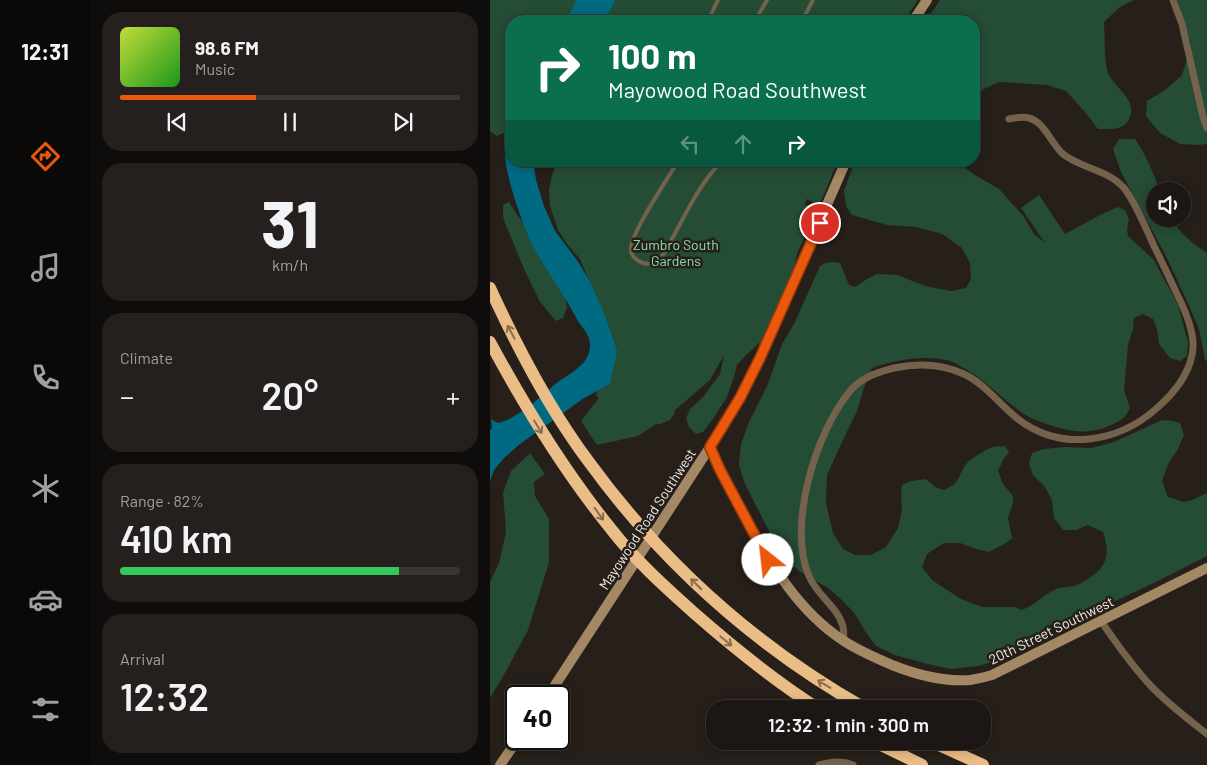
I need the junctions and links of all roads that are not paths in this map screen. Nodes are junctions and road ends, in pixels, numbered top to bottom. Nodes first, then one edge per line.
1 (718, 0) edge
2 (767, 0) edge
3 (813, 0) edge
4 (927, 0) edge
5 (1173, 0) edge
6 (711, 15) edge
7 (758, 15) edge
8 (805, 15) edge
9 (917, 15) edge
10 (1009, 119) dead end
11 (1207, 128) edge
12 (674, 167) edge
13 (717, 167) edge
14 (843, 167) edge
15 (490, 288) edge
16 (490, 342) edge
17 (710, 447) junction
18 (1207, 568) edge
19 (1101, 621) junction
20 (843, 640) junction
21 (555, 685) edge
22 (806, 700) edge
23 (851, 700) edge
24 (1207, 734) edge
25 (510, 750) edge
26 (891, 750) edge
27 (950, 750) edge
28 (500, 765) edge
29 (819, 765) edge
30 (853, 765) edge
31 (922, 765) edge
32 (983, 765) edge

1 - 6 lane
2 - 7 lane
3 - 8 lane
4 - 9 street
5 - 11 street
10 - 20 street
12 - 13 lane
14 - 17 street, Mayowood Road Southwest
23 -> 15 highway
16 -> 22 highway
17 - 20 street, 20th Street Southwest
17 - 21 street, Mayowood Road Southwest
18 - 19 street, 20th Street Southwest
19 - 20 street, 20th Street Southwest
19 - 24 street
25 - 28 street
26 - 31 highway
27 - 32 highway
29 - 30 street

